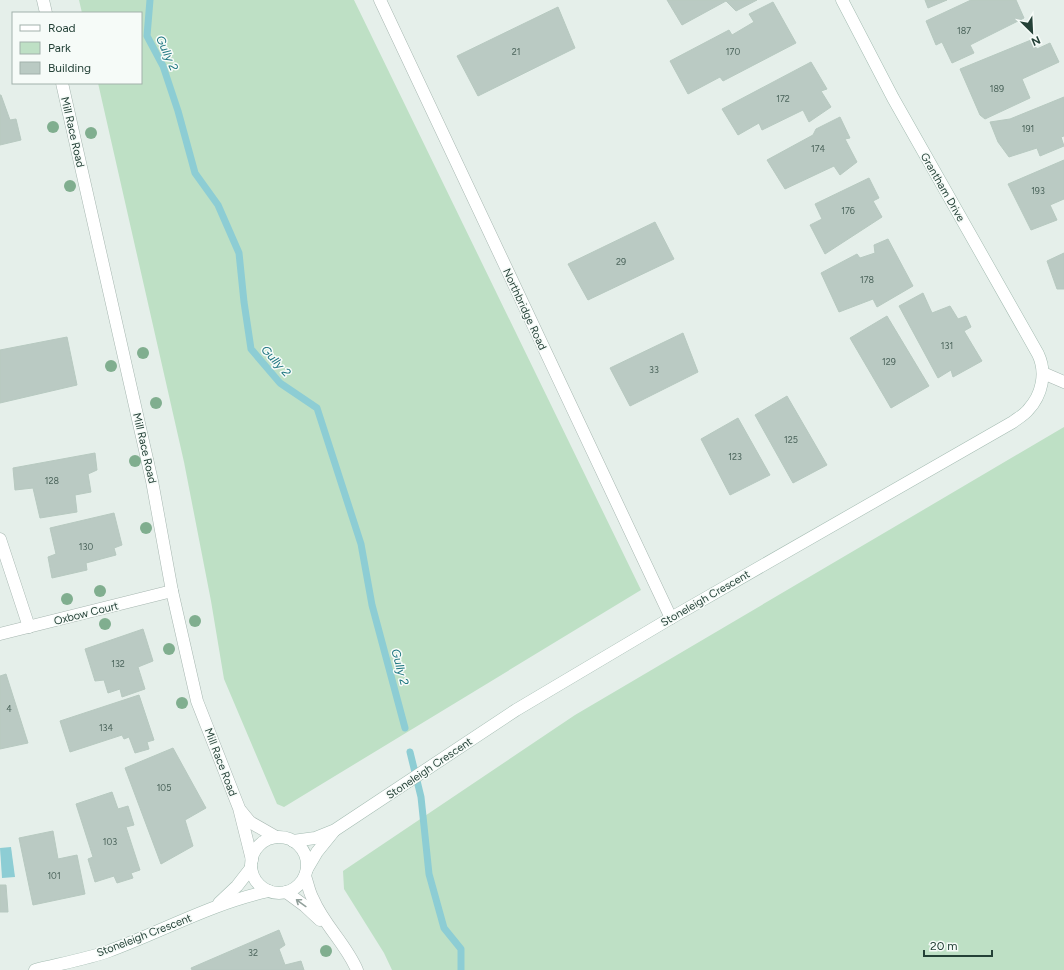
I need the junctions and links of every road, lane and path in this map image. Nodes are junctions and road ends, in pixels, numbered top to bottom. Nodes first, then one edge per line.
1 (43, 0) edge
2 (380, 0) edge
3 (842, 0) edge
4 (46, 12) edge
5 (62, 84) edge
6 (1043, 373) junction
7 (1064, 382) edge
8 (0, 539) edge
9 (172, 591) junction
10 (671, 618) junction
11 (29, 627) junction
12 (0, 634) edge
13 (239, 808) junction
14 (334, 830) junction
15 (276, 837) junction
16 (293, 841) junction
17 (252, 864) junction
18 (306, 872) junction
19 (269, 891) junction
20 (286, 892) junction
21 (206, 911) junction
22 (335, 934) junction
23 (35, 970) edge
24 (357, 970) edge

1 - 4 street
2 - 10 street, Northbridge Road
3 - 6 street, Grantham Drive
5 - 9 street, Mill Race Road
6 - 7 street
6 - 10 street, Stoneleigh Crescent
8 - 11 street
9 - 11 street, Oxbow Court
9 - 13 street, Mill Race Road
10 - 14 street, Stoneleigh Crescent
11 - 12 street, Oxbow Court
13 - 15 street, Mill Race Road
13 - 17 street, Mill Race Road
14 - 16 street, Stoneleigh Crescent
14 - 18 street, Stoneleigh Crescent
15 - 16 street, Stoneleigh Crescent
15 - 17 street, Stoneleigh Crescent
16 - 18 street
17 - 19 street
17 - 21 street, Stoneleigh Crescent
18 - 20 street, Stoneleigh Crescent
18 - 22 street
19 - 20 street, Stoneleigh Crescent
19 - 21 street, Stoneleigh Crescent
22 -> 20 street
21 - 23 street, Stoneleigh Crescent
22 - 24 street

